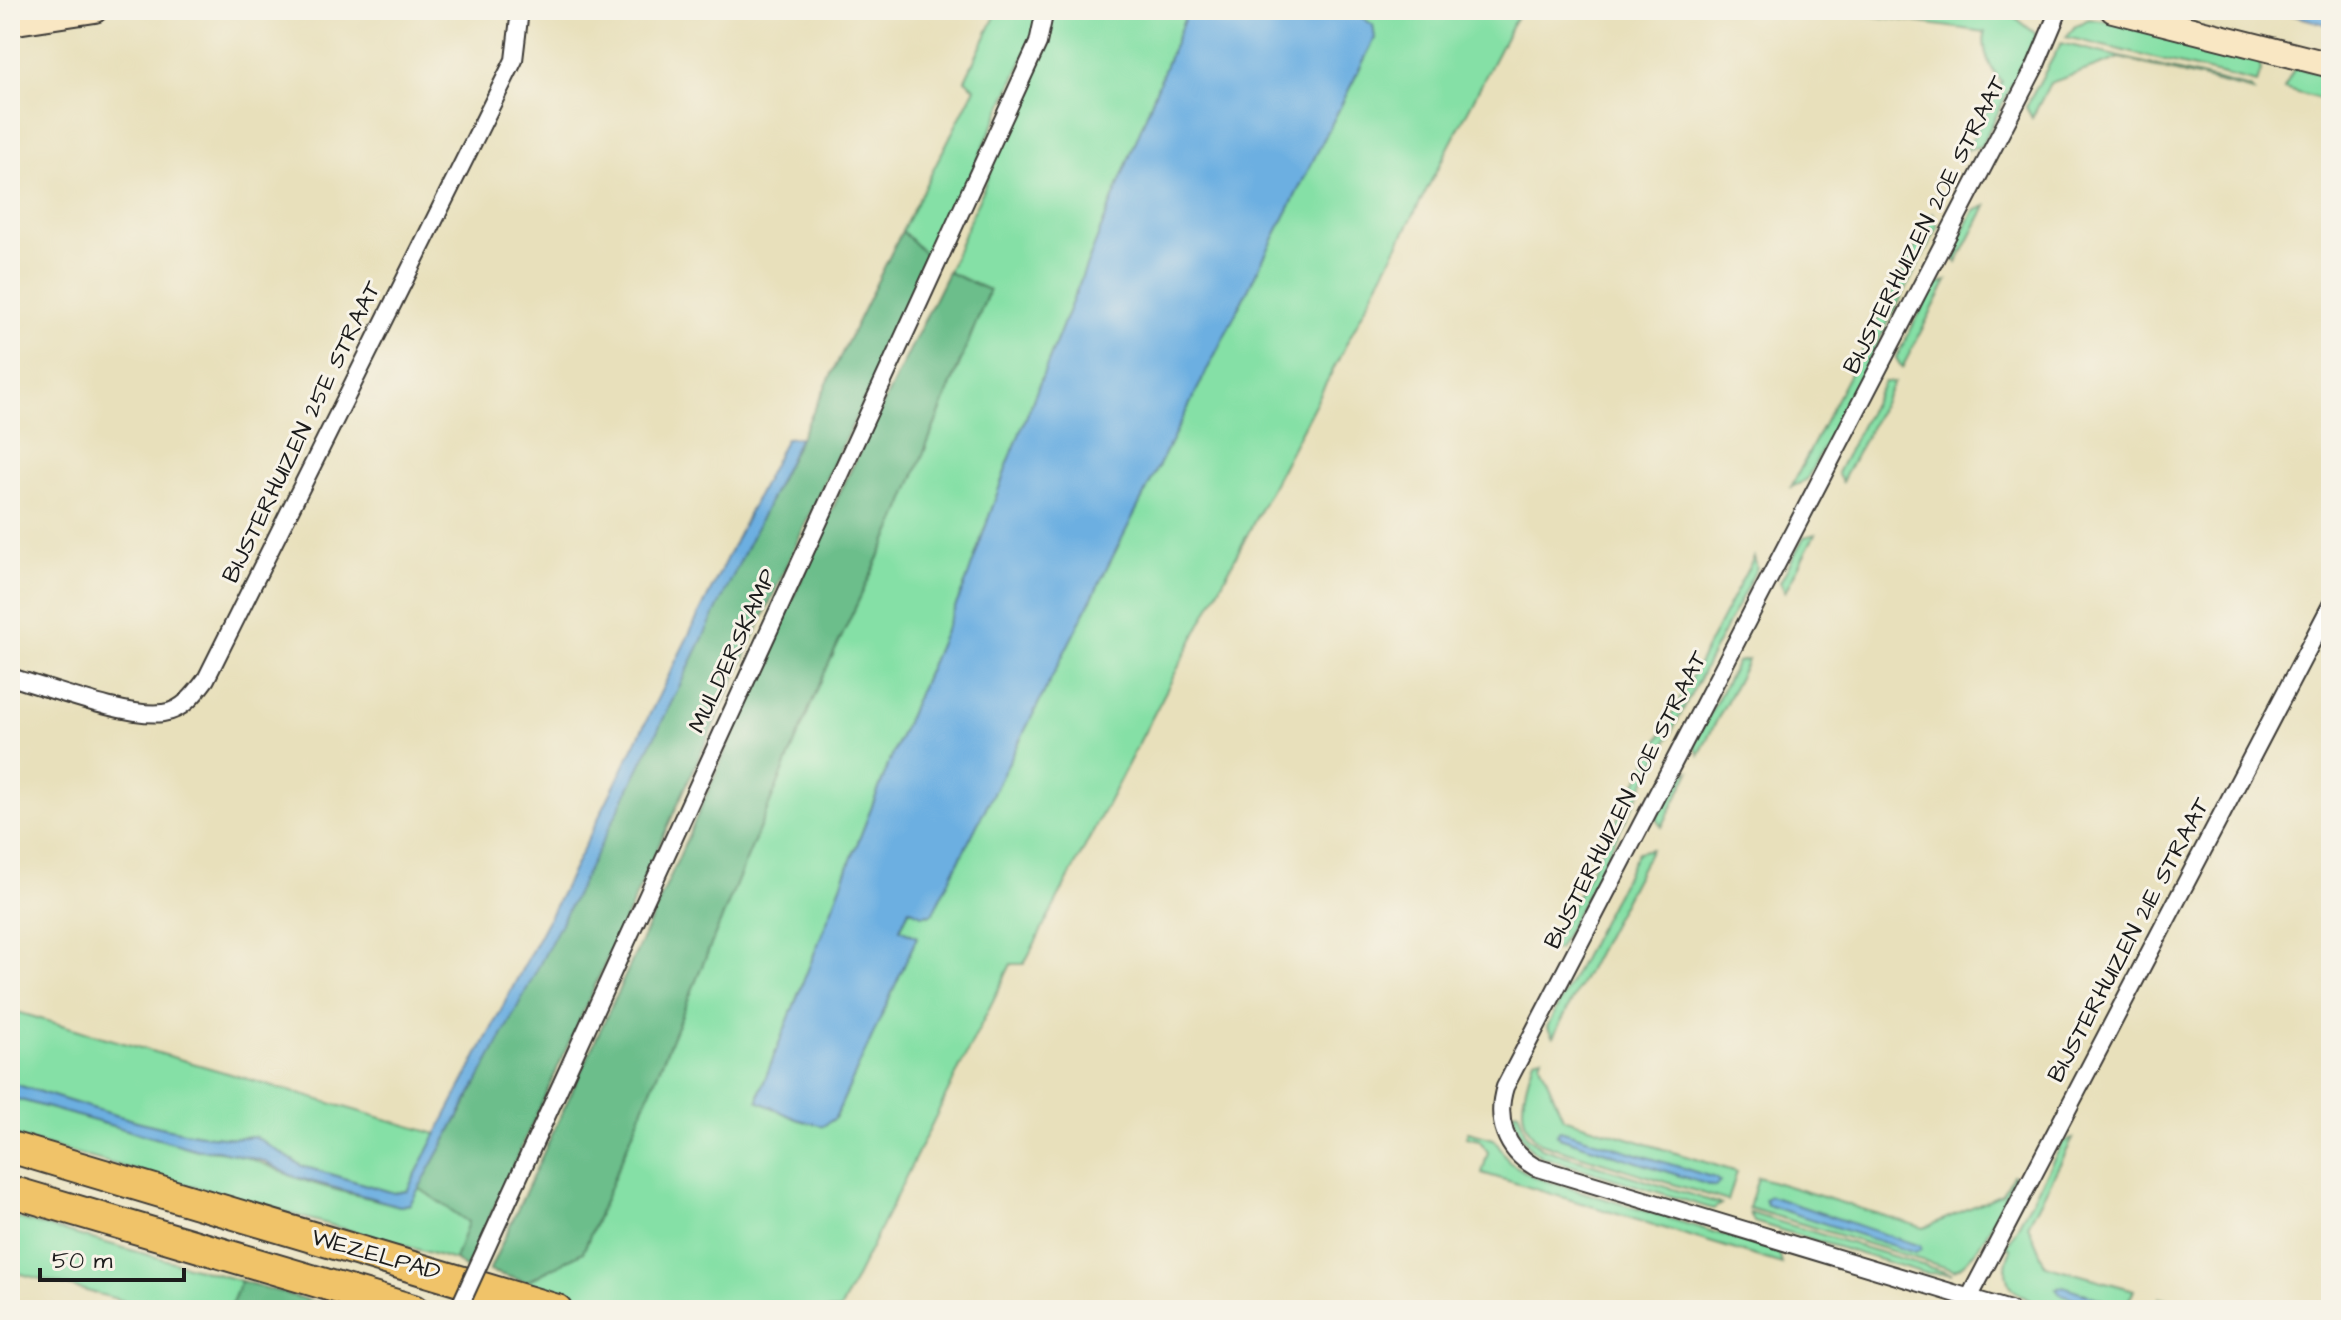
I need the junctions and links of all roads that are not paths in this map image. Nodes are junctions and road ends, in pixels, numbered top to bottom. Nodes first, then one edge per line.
1 (95, 10) edge
2 (520, 10) edge
3 (1045, 10) edge
4 (2059, 10) edge
5 (2113, 10) edge
6 (10, 23) edge
7 (2331, 65) edge
8 (2331, 605) edge
9 (10, 677) edge
10 (10, 1147) edge
11 (10, 1191) edge
12 (1969, 1298) junction
13 (413, 1310) edge
14 (458, 1310) edge
15 (557, 1310) edge
16 (2010, 1310) edge

1 - 6 main road
2 - 9 street, BIJSTERHUIZEN 25E STRAAT
3 - 14 street, MULDERSKAMP, bridge
4 - 12 street, BIJSTERHUIZEN 20E STRAAT
5 - 7 main road
8 - 12 street, BIJSTERHUIZEN 21E STRAAT
10 - 15 highway, WEZELPAD
11 - 13 highway, WEZELPAD
12 - 16 street, BIJSTERHUIZEN 20E STRAAT

